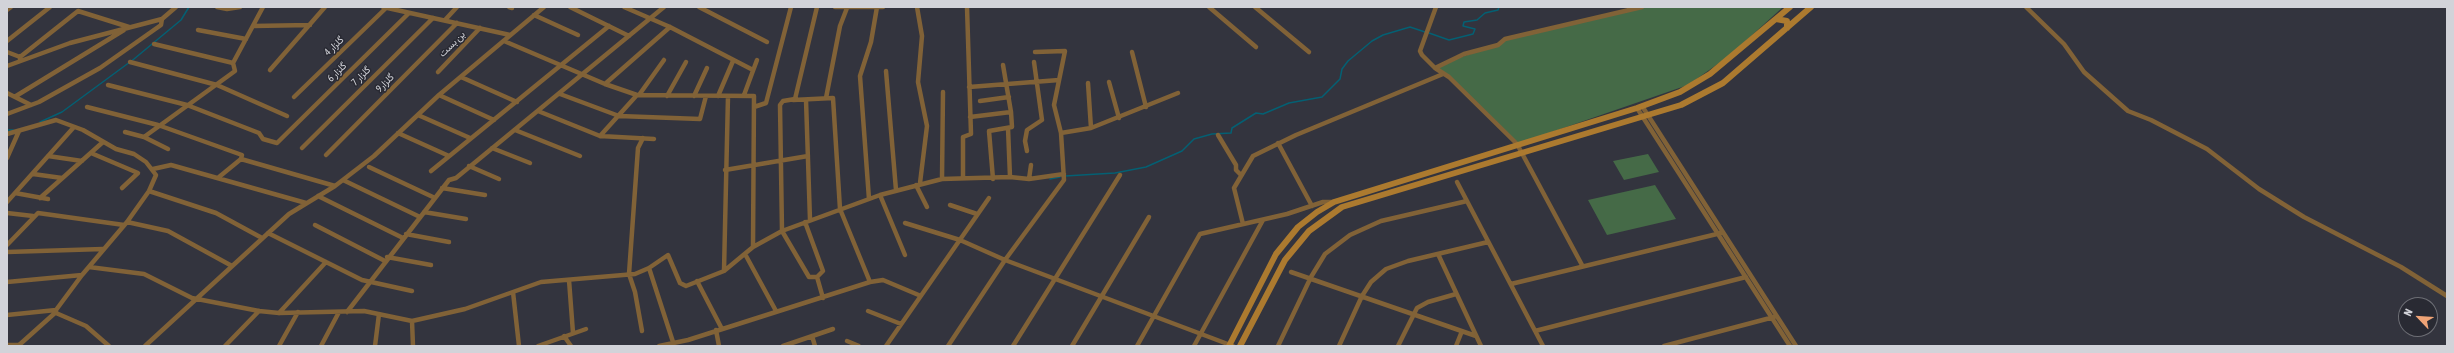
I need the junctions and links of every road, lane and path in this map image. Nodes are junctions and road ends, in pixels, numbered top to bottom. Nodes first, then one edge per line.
1 (11, 7) edge
2 (50, 7) edge
3 (176, 7) edge
4 (217, 7) edge
5 (240, 7) edge
6 (264, 7) edge
7 (325, 7) edge
8 (384, 7) edge
9 (457, 7) edge
10 (544, 7) edge
11 (570, 7) edge
12 (624, 7) edge
13 (664, 7) edge
14 (699, 7) edge
15 (791, 7) edge
16 (818, 7) edge
17 (835, 7) edge
18 (883, 7) edge
19 (918, 7) edge
20 (967, 7) edge
21 (1217, 7) edge
22 (1255, 7) edge
23 (1436, 7) edge
24 (1642, 7) edge
25 (1790, 7) edge
26 (1801, 7) edge
27 (1811, 7) edge
28 (2026, 7) edge
29 (396, 8) edge
30 (847, 8) junction
31 (877, 8) edge
32 (1210, 8) edge
33 (7, 10) edge
34 (408, 13) junction
35 (534, 15) junction
36 (433, 18) junction
37 (162, 19) junction
38 (1776, 19) junction
39 (445, 20) junction
40 (650, 20) junction
41 (457, 23) junction
42 (310, 25) junction
43 (253, 26) junction
44 (609, 26) junction
45 (129, 27) junction
46 (670, 27) junction
47 (480, 28) junction
48 (1788, 28) junction
49 (198, 30) dead end
50 (510, 35) junction
51 (578, 35) dead end
52 (629, 36) junction
53 (246, 39) junction
54 (7, 41) edge
55 (504, 41) junction
56 (767, 42) dead end
57 (154, 44) dead end
58 (1256, 48) dead end
59 (7, 52) edge
60 (1035, 52) dead end
61 (1132, 52) dead end
62 (1309, 52) dead end
63 (20, 59) junction
64 (664, 60) dead end
65 (733, 60) junction
66 (757, 60) dead end
67 (130, 62) dead end
68 (686, 62) dead end
69 (1034, 62) dead end
70 (233, 63) junction
71 (1003, 65) dead end
72 (7, 66) edge
73 (562, 66) junction
74 (707, 68) dead end
75 (1435, 68) junction
76 (270, 70) dead end
77 (753, 70) junction
78 (886, 71) dead end
79 (438, 72) dead end
80 (1443, 74) junction
81 (583, 75) junction
82 (461, 77) junction
83 (1059, 80) junction
84 (1037, 81) junction
85 (1109, 82) dead end
86 (1088, 83) dead end
87 (605, 84) junction
88 (1007, 84) junction
89 (108, 85) dead end
90 (217, 85) junction
91 (969, 87) junction
92 (7, 92) edge
93 (943, 92) dead end
94 (1178, 93) dead end
95 (560, 94) junction
96 (638, 95) junction
97 (744, 95) junction
98 (16, 96) junction
99 (439, 96) junction
100 (667, 96) junction
101 (694, 96) junction
102 (706, 96) junction
103 (718, 96) junction
104 (728, 96) junction
105 (294, 97) dead end
106 (826, 98) junction
107 (1009, 98) junction
108 (793, 100) junction
109 (806, 100) junction
110 (980, 101) dead end
111 (517, 102) junction
112 (31, 105) junction
113 (187, 105) junction
114 (87, 107) dead end
115 (754, 107) junction
116 (1146, 107) junction
117 (1640, 107) junction
118 (538, 111) junction
119 (1011, 112) junction
120 (7, 114) edge
121 (418, 115) junction
122 (1646, 115) junction
123 (287, 116) dead end
124 (619, 116) junction
125 (970, 117) junction
126 (1119, 118) junction
127 (494, 120) junction
128 (158, 125) junction
129 (74, 127) junction
130 (1008, 128) junction
131 (1091, 128) junction
132 (515, 130) junction
133 (19, 131) junction
134 (125, 132) dead end
135 (398, 133) junction
136 (1061, 133) junction
137 (7, 134) edge
138 (1218, 135) dead end
139 (600, 136) junction
140 (144, 137) junction
141 (470, 138) junction
142 (643, 138) junction
143 (654, 138) dead end
144 (103, 142) junction
145 (1278, 143) junction
146 (1517, 144) junction
147 (302, 148) dead end
148 (492, 148) junction
149 (168, 149) dead end
150 (1026, 151) dead end
151 (1522, 151) junction
152 (91, 153) junction
153 (326, 155) dead end
154 (48, 156) junction
155 (449, 156) junction
156 (580, 156) dead end
157 (808, 156) junction
158 (7, 158) edge
159 (241, 159) junction
160 (780, 160) junction
161 (82, 161) junction
162 (530, 163) dead end
163 (753, 165) junction
164 (1031, 165) dead end
165 (469, 166) junction
166 (369, 167) dead end
167 (153, 169) junction
168 (725, 170) junction
169 (431, 171) dead end
170 (33, 174) junction
171 (1064, 174) junction
172 (1120, 175) dead end
173 (1241, 175) junction
174 (219, 177) junction
175 (1010, 177) junction
176 (62, 178) junction
177 (963, 178) junction
178 (498, 179) dead end
179 (942, 179) junction
180 (993, 179) junction
181 (1029, 179) junction
182 (343, 180) junction
183 (1457, 182) dead end
184 (918, 184) junction
185 (335, 186) junction
186 (122, 188) dead end
187 (442, 188) junction
188 (896, 190) junction
189 (149, 191) junction
190 (15, 193) junction
191 (485, 195) dead end
192 (880, 195) junction
193 (318, 196) junction
194 (40, 198) junction
195 (435, 198) junction
196 (989, 198) dead end
197 (48, 199) dead end
198 (869, 199) junction
199 (1467, 201) junction
200 (7, 202) edge
201 (1334, 202) junction
202 (306, 203) junction
203 (950, 205) dead end
204 (1312, 206) junction
205 (927, 207) dead end
206 (840, 209) junction
207 (424, 212) junction
208 (7, 213) edge
209 (977, 214) junction
210 (33, 216) junction
211 (420, 217) junction
212 (1149, 217) dead end
213 (466, 219) dead end
214 (810, 220) junction
215 (1263, 220) junction
216 (805, 222) junction
217 (906, 222) dead end
218 (125, 224) junction
219 (1243, 224) junction
220 (315, 225) dead end
221 (782, 231) junction
222 (268, 233) junction
223 (1722, 233) junction
224 (405, 236) junction
225 (262, 238) junction
226 (960, 240) junction
227 (449, 242) dead end
228 (1488, 242) junction
229 (7, 244) edge
230 (753, 247) junction
231 (103, 249) junction
232 (7, 252) edge
233 (745, 254) junction
234 (1438, 254) junction
235 (905, 255) dead end
236 (386, 259) junction
237 (1005, 260) junction
238 (326, 262) junction
239 (430, 265) dead end
240 (232, 266) junction
241 (1582, 266) junction
242 (89, 267) junction
243 (649, 268) junction
244 (724, 271) junction
245 (1291, 272) dead end
246 (629, 274) junction
247 (82, 275) junction
248 (817, 277) junction
249 (1311, 277) junction
250 (1746, 277) junction
251 (1055, 279) junction
252 (569, 280) junction
253 (369, 281) junction
254 (698, 281) junction
255 (7, 282) edge
256 (870, 282) junction
257 (1511, 284) junction
258 (412, 291) dead end
259 (513, 292) junction
260 (1456, 294) junction
261 (921, 296) junction
262 (1102, 296) junction
263 (1362, 296) junction
264 (2447, 296) edge
265 (823, 298) junction
266 (198, 300) junction
267 (56, 311) junction
268 (259, 311) junction
269 (776, 311) junction
270 (868, 311) dead end
271 (298, 312) junction
272 (339, 312) junction
273 (347, 312) junction
274 (279, 313) junction
275 (379, 314) junction
276 (1412, 314) junction
277 (7, 315) edge
278 (1154, 316) junction
279 (1775, 317) junction
280 (412, 321) junction
281 (901, 324) junction
282 (586, 329) dead end
283 (833, 329) dead end
284 (719, 330) junction
285 (642, 331) dead end
286 (1462, 331) junction
287 (1535, 331) junction
288 (573, 333) junction
289 (1200, 334) junction
290 (564, 336) junction
291 (812, 336) junction
292 (1476, 336) junction
293 (847, 341) dead end
294 (673, 342) junction
295 (7, 345) edge
296 (18, 346) edge
297 (109, 346) edge
298 (145, 346) edge
299 (224, 346) edge
300 (279, 346) edge
301 (322, 346) edge
302 (375, 346) edge
303 (413, 346) edge
304 (519, 346) edge
305 (538, 346) edge
306 (571, 346) edge
307 (659, 346) edge
308 (719, 346) edge
309 (785, 346) edge
310 (815, 346) edge
311 (859, 346) edge
312 (886, 346) edge
313 (948, 346) edge
314 (1012, 346) edge
315 (1072, 346) edge
316 (1137, 346) edge
317 (1194, 346) edge
318 (1231, 346) edge
319 (1240, 346) edge
320 (1278, 346) edge
321 (1339, 346) edge
322 (1398, 346) edge
323 (1456, 346) edge
324 (1481, 346) edge
325 (1543, 346) edge
326 (1664, 346) edge
327 (1790, 346) edge
328 (1796, 346) edge

1 - 33 street
2 - 54 street
3 - 37 street
4 - 5 street
6 - 43 street
7 - 42 street
8 - 29 street
8 - 105 street, گلزار 4
9 - 39 street
10 - 35 street
11 - 44 street
12 - 40 street
13 - 40 street
14 - 56 street
15 - 115 street
16 - 108 street
17 - 30 street
18 - 31 street
19 - 184 street
20 - 91 street
21 - 32 street
22 - 62 street
23 - 75 street
24 - 75 street
25 - 38 street
26 - 27 street
27 - 48 street
28 - 264 street
29 - 34 street
30 - 31 street
30 - 106 street
31 - 198 street
32 - 58 street
34 - 36 street
34 - 113 street, گلزار 6
35 - 50 street
35 - 51 street
36 - 39 street
36 - 147 street, گلزار 7
37 - 45 street
37 - 112 street
38 - 48 street
38 - 117 street
39 - 41 street
40 - 46 street
40 - 52 street
41 - 47 street
41 - 153 street, گلزار9
42 - 43 street
42 - 76 street
43 - 53 street
44 - 52 street
44 - 73 street
45 - 63 street
45 - 63 street
45 - 98 street
46 - 65 street
46 - 87 street
47 - 50 street
47 - 79 street, بن بست
48 - 122 street
49 - 53 street
50 - 55 street
52 - 81 street
53 - 70 street
55 - 73 street
55 - 82 street
57 - 70 street
59 - 63 street
60 - 83 street
61 - 116 street
63 - 72 street
64 - 96 street
65 - 77 street
65 - 103 street
66 - 77 street
67 - 90 street
68 - 100 street
69 - 84 street
70 - 90 street
71 - 88 street
73 - 81 street
73 - 111 street
74 - 101 street
75 - 80 street
77 - 97 street
78 - 188 street
80 - 145 street
80 - 146 street
81 - 87 street
81 - 95 street
82 - 99 street
82 - 111 street
83 - 84 street
83 - 136 street
84 - 88 street
84 - 150 street
85 - 126 street
86 - 131 street
87 - 96 street
88 - 91 street
88 - 107 street
89 - 113 street
90 - 113 street
90 - 123 street
91 - 125 street
92 - 98 street
93 - 179 street
94 - 116 street
95 - 118 street
95 - 124 street
96 - 100 street
96 - 124 street
97 - 104 street
97 - 115 street
98 - 112 street
99 - 121 street
99 - 127 street
100 - 101 street
101 - 102 street
102 - 103 street
102 - 124 street
103 - 104 street
104 - 168 street
106 - 109 street
106 - 206 street
107 - 110 street
107 - 119 street
108 - 109 street
108 - 160 street
109 - 157 street
111 - 127 street
112 - 120 street
113 - 128 street
114 - 128 street
115 - 163 street
116 - 126 street
117 - 122 street
117 - 146 street
118 - 132 street
118 - 139 street
119 - 125 street
119 - 130 street
121 - 135 street
121 - 141 street
122 - 151 street
122 - 223 street
124 - 139 street
125 - 177 street
126 - 131 street
127 - 141 street
128 - 140 street
128 - 159 street
129 - 133 street
129 - 144 street
129 - 154 street
130 - 175 street
130 - 180 street
131 - 136 street
132 - 148 street
132 - 156 street
133 - 137 street
133 - 158 street
134 - 140 street
135 - 155 street
135 - 182 street
136 - 171 street
138 - 173 street
139 - 142 street
140 - 149 street
141 - 155 street
142 - 143 street
142 - 246 street
144 - 152 street
144 - 167 street
145 - 173 street
145 - 204 street
146 - 151 street
146 - 201 street
148 - 162 street
148 - 165 street
151 - 241 street
151 - 319 street
152 - 161 street
152 - 186 street
154 - 161 street
154 - 170 street
155 - 169 street
157 - 160 street
157 - 214 street
159 - 174 street
159 - 185 street
160 - 163 street
160 - 221 street
161 - 176 street
163 - 168 street
163 - 230 street
164 - 181 street
165 - 178 street
165 - 187 street
166 - 195 street
167 - 174 street
167 - 189 street
168 - 244 street
170 - 176 street
170 - 190 street
171 - 181 street
171 - 237 street
172 - 251 street
173 - 219 street
174 - 202 street
175 - 180 street
175 - 181 street
176 - 194 street
177 - 179 street
177 - 180 street
179 - 184 street
182 - 185 street
182 - 211 street
183 - 199 street
184 - 188 street
184 - 205 street
185 - 193 street
187 - 191 street
187 - 195 street
188 - 192 street
189 - 218 street
189 - 225 street
190 - 194 street
190 - 200 street
192 - 198 street
192 - 235 street
193 - 202 street
193 - 224 street
194 - 197 street
195 - 207 street
196 - 209 street
198 - 206 street
199 - 228 street
199 - 249 street
201 - 204 street
201 - 318 street
202 - 222 street
203 - 209 street
204 - 215 street
206 - 214 street
206 - 256 street
207 - 211 street
207 - 213 street
208 - 210 street
209 - 226 street
210 - 218 street
210 - 229 street
211 - 224 street
212 - 262 street
214 - 216 street
215 - 219 street
215 - 289 street
216 - 221 street
216 - 248 street
217 - 226 street
218 - 231 street
218 - 240 street
219 - 278 street
220 - 236 street
221 - 230 street
221 - 248 street
222 - 225 street
222 - 238 street
223 - 241 street
223 - 250 street
223 - 279 street
224 - 227 street
224 - 236 street
225 - 240 street
226 - 237 street
226 - 261 street
228 - 234 street
228 - 257 street
230 - 233 street
231 - 232 street
231 - 242 street
233 - 244 street
233 - 269 street
234 - 260 street
234 - 263 street
236 - 239 street
236 - 253 street
237 - 251 street
237 - 313 street
238 - 253 street
238 - 274 street
240 - 266 street
241 - 257 street
242 - 247 street
242 - 266 street
243 - 246 street
243 - 254 street
243 - 294 street
244 - 254 street
245 - 249 street
246 - 252 street
246 - 285 street
247 - 255 street
247 - 267 street
248 - 265 street
249 - 263 street
249 - 320 street
250 - 279 street
250 - 287 street
251 - 262 street
251 - 314 street
252 - 259 street
252 - 288 street
253 - 258 street
253 - 273 street
254 - 284 street
256 - 261 street
256 - 265 street
257 - 287 street
259 - 280 street
259 - 304 street
260 - 276 street
260 - 292 street
261 - 281 street
262 - 278 street
262 - 315 street
263 - 276 street
263 - 321 street
265 - 269 street
266 - 268 street
266 - 298 street
267 - 277 street
267 - 296 street
267 - 297 street
268 - 274 street
268 - 299 street
269 - 284 street
270 - 281 street
271 - 272 street
271 - 274 street
271 - 300 street
272 - 273 street
272 - 301 street
273 - 275 street
275 - 280 street
275 - 302 street
276 - 286 street
276 - 322 street
278 - 289 street
278 - 316 street
279 - 326 street
279 - 327 street
279 - 328 street
280 - 303 street
281 - 312 street
282 - 288 street
283 - 291 street
284 - 294 street
284 - 308 street
286 - 292 street
286 - 323 street
287 - 325 street
288 - 290 street
289 - 317 street
289 - 318 street
290 - 305 street
290 - 306 street
291 - 309 street
291 - 310 street
292 - 324 street
293 - 311 street
294 - 307 street
295 - 296 street

